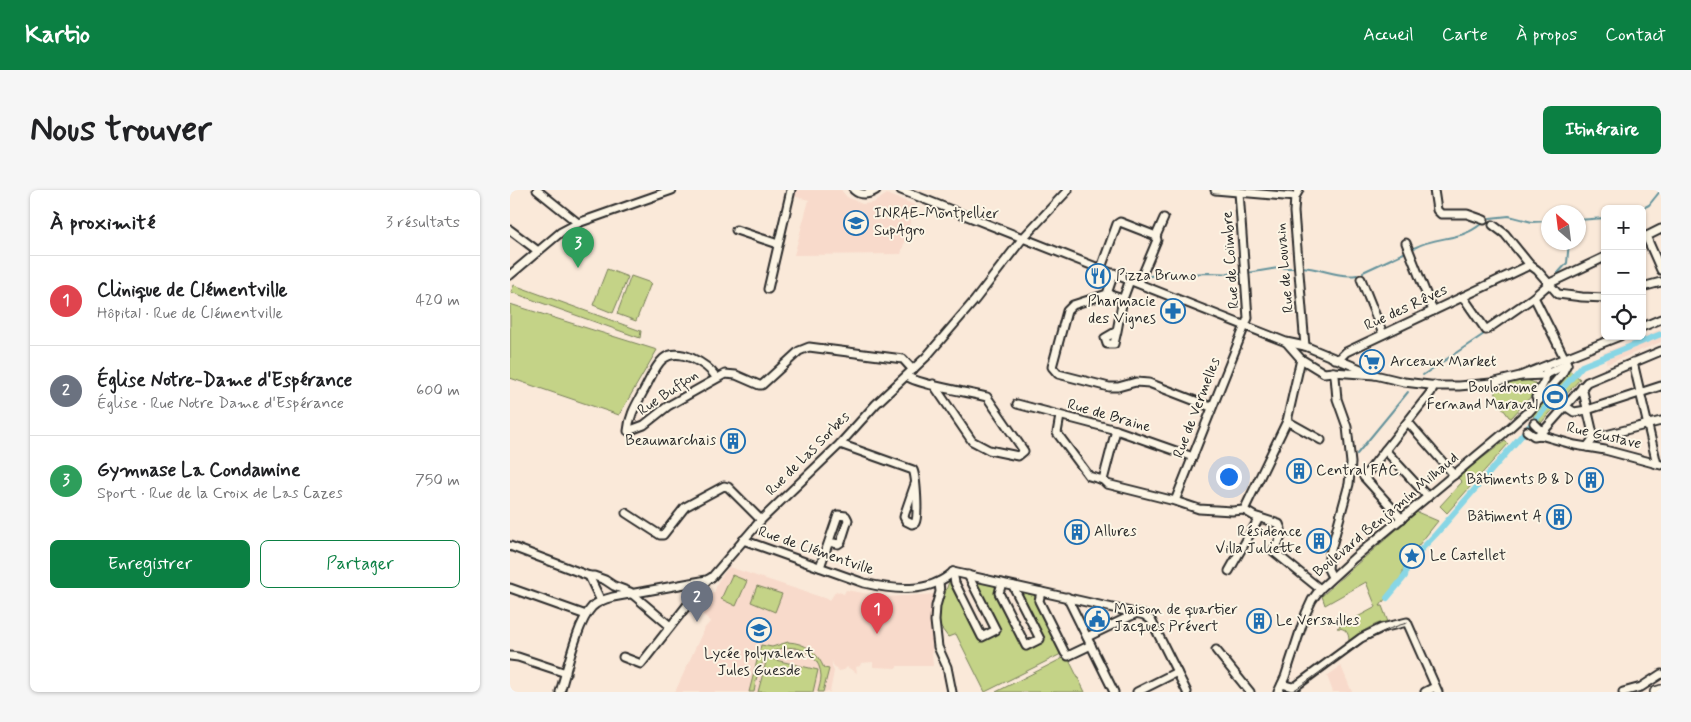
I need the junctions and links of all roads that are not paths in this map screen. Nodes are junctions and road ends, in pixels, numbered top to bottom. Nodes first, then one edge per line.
1 (536, 190) edge
2 (672, 190) edge
3 (791, 190) edge
4 (854, 190) edge
5 (876, 190) edge
6 (901, 190) edge
7 (1068, 190) edge
8 (1215, 190) edge
9 (1434, 190) edge
10 (1239, 192) junction
11 (1297, 193) edge
12 (1164, 218) dead end
13 (1484, 220) dead end
14 (578, 224) junction
15 (1492, 225) dead end
16 (1661, 229) edge
17 (510, 230) edge
18 (736, 230) dead end
19 (1156, 236) junction
20 (1646, 236) edge
21 (1023, 238) junction
22 (1646, 240) edge
23 (1406, 243) dead end
24 (778, 244) junction
25 (538, 251) junction
26 (1601, 259) edge
27 (1659, 261) edge
28 (1530, 265) junction
29 (1100, 268) junction
30 (1661, 270) edge
31 (1114, 273) junction
32 (510, 275) edge
33 (1362, 279) dead end
34 (1130, 280) junction
35 (1661, 282) edge
36 (1139, 283) junction
37 (1550, 283) junction
38 (1646, 286) edge
39 (768, 289) dead end
40 (1107, 294) junction
41 (1463, 297) junction
42 (1534, 297) junction
43 (1601, 298) edge
44 (1123, 299) junction
45 (1434, 311) junction
46 (1661, 319) edge
47 (1245, 324) junction
48 (1646, 325) edge
49 (1117, 331) dead end
50 (1383, 334) junction
51 (1610, 340) edge
52 (1286, 342) junction
53 (1304, 346) junction
54 (1661, 351) edge
55 (1326, 356) junction
56 (1301, 359) junction
57 (1334, 359) junction
58 (1566, 361) junction
59 (1633, 362) junction
60 (1548, 365) junction
61 (913, 370) junction
62 (1321, 371) junction
63 (1333, 372) junction
64 (1375, 375) junction
65 (1545, 375) junction
66 (907, 376) junction
67 (1520, 376) junction
68 (716, 377) junction
69 (932, 384) junction
70 (1434, 385) junction
71 (1661, 386) edge
72 (1582, 387) junction
73 (1640, 392) junction
74 (1017, 404) dead end
75 (1565, 406) junction
76 (1211, 407) junction
77 (1586, 410) junction
78 (1525, 414) junction
79 (1060, 416) junction
80 (1287, 420) junction
81 (1517, 421) junction
82 (1661, 421) edge
83 (1408, 422) junction
84 (1648, 425) junction
85 (1116, 430) junction
86 (1540, 435) junction
87 (1594, 438) junction
88 (1320, 440) dead end
89 (840, 444) junction
90 (1587, 446) junction
91 (1385, 450) junction
92 (1193, 457) junction
93 (1660, 463) edge
94 (1454, 475) junction
95 (1350, 477) junction
96 (1364, 477) junction
97 (1103, 480) junction
98 (916, 484) junction
99 (1428, 497) junction
100 (1175, 501) junction
101 (1244, 510) junction
102 (626, 513) dead end
103 (1259, 518) junction
104 (1402, 519) junction
105 (761, 520) junction
106 (744, 540) junction
107 (829, 542) dead end
108 (510, 546) edge
109 (820, 567) junction
110 (1229, 571) dead end
111 (953, 572) junction
112 (968, 575) junction
113 (589, 576) junction
114 (1332, 577) junction
115 (707, 580) junction
116 (939, 582) junction
117 (1002, 583) junction
118 (614, 586) junction
119 (1013, 586) junction
120 (510, 588) edge
121 (1320, 589) junction
122 (630, 592) junction
123 (1041, 592) junction
124 (613, 596) junction
125 (1067, 597) junction
126 (601, 601) junction
127 (1137, 613) junction
128 (586, 615) junction
129 (670, 626) junction
130 (1087, 637) junction
131 (1091, 645) junction
132 (1216, 650) dead end
133 (510, 656) edge
134 (623, 656) dead end
135 (1177, 672) junction
136 (566, 673) junction
137 (1661, 674) edge
138 (1282, 684) junction
139 (1436, 689) edge
140 (1661, 690) edge
141 (560, 692) edge
142 (952, 692) edge
143 (1114, 692) edge
144 (1137, 692) edge
145 (1187, 692) edge
146 (1250, 692) edge
147 (1278, 692) edge
148 (1426, 692) edge
149 (1623, 692) edge
150 (1655, 692) edge

1 - 14 street
2 - 14 street
3 - 24 street
4 - 5 street
6 - 21 street
7 - 21 street, Rue de Las Sorbes
8 - 10 street
9 - 13 street
10 - 11 street
10 - 47 street, Rue de Coïmbre
11 - 53 street, Rue de Louvain
12 - 19 street
14 - 25 street
15 - 28 street
16 - 20 street
17 - 25 street
18 - 24 street
19 - 29 street
19 - 36 street
21 - 29 street
21 - 61 street, Rue de Las Sorbes
22 - 27 street
23 - 45 street
24 - 39 street
25 - 32 street
26 - 37 street, Rue des Rêves
27 - 30 street
28 - 37 street
28 - 41 street
29 - 31 street
31 - 34 street
31 - 40 street
33 - 50 street
34 - 36 street
34 - 44 street
35 - 38 street
36 - 47 street
37 - 42 street, Rue des Rêves
37 - 43 street
40 - 44 street
40 - 76 street
41 - 42 street, Rue des Rêves
41 - 45 street, Rue des Rêves
42 - 58 street
44 - 49 street
45 - 50 street, Rue des Rêves
46 - 48 street
47 - 52 street
47 - 76 street, Rue de Vermelles
50 - 57 street, Rue des Rêves
51 - 58 street
52 - 53 street
52 - 56 street
53 - 55 street
54 - 59 street
55 - 57 street
55 - 62 street
56 - 62 street
56 - 80 street
57 - 63 street
57 - 64 street
58 - 60 street
58 - 65 street
58 - 78 street, Boulevard Benjamin Milhaud
59 - 72 street
59 - 73 street
60 - 65 street, Boulevard Benjamin Milhaud
60 - 67 street
61 - 66 street, Rue de Las Sorbes
61 - 68 street, Rue Buffon
62 - 63 street
63 - 64 street
63 - 95 street
64 - 70 street
65 - 67 street
65 - 78 street, Boulevard Benjamin Milhaud
66 - 69 street
66 - 89 street, Rue de Las Sorbes
67 - 70 street
68 - 68 street, Rue Buffon
69 - 69 street
70 - 83 street
71 - 73 street
72 - 75 street
72 - 77 street
73 - 77 street
73 - 84 street
74 - 79 street, Rue de Braine
75 - 77 street
75 - 86 street
76 - 92 street, Rue de Vermelles
77 - 87 street
78 - 81 street, Boulevard Benjamin Milhaud
78 - 86 street
79 - 85 street, Rue de Braine
79 - 97 street
80 - 88 street
80 - 101 street
81 - 86 street, Rue Gustave
81 - 94 street, Boulevard Benjamin Milhaud
82 - 84 street
83 - 91 street
83 - 94 street
84 - 87 street
84 - 93 street
85 - 92 street, Rue de Braine
85 - 97 street
86 - 90 street, Rue Gustave
87 - 90 street
89 - 98 street
89 - 105 street, Rue de Las Sorbes
90 - 93 street, Rue Gustave
91 - 96 street
91 - 99 street
92 - 100 street, Rue de Vermelles
94 - 99 street, Boulevard Benjamin Milhaud
95 - 96 street
95 - 114 street
96 - 104 street
97 - 100 street
98 - 98 street
99 - 104 street, Boulevard Benjamin Milhaud
100 - 101 street
101 - 103 street
102 - 105 street
103 - 110 street
103 - 121 street
104 - 114 street, Boulevard Benjamin Milhaud
105 - 106 street, Rue de Las Sorbes
106 - 109 street, Rue de Clémentville
106 - 115 street, Rue de Las Sorbes
107 - 109 street
108 - 113 street
109 - 116 street, Rue de Clémentville
111 - 112 street
111 - 112 street
111 - 116 street, Rue de Clémentville
112 - 117 street
113 - 118 street
113 - 126 street
114 - 121 street, Boulevard Benjamin Milhaud
115 - 122 street
115 - 129 street, Rue de Las Sorbes
116 - 142 street
117 - 119 street
117 - 119 street
118 - 122 street
118 - 124 street
119 - 123 street
120 - 128 street
121 - 138 street, Boulevard Benjamin Milhaud
122 - 124 street
122 - 129 street
123 - 125 street
123 - 131 street
124 - 126 street
125 - 127 street
125 - 130 street
126 - 128 street
127 - 130 street
127 - 135 street
128 - 136 street
129 - 134 street, Rue de Las Sorbes
130 - 131 street
131 - 143 street
132 - 146 street
133 - 136 street
135 - 144 street
135 - 145 street
136 - 141 street
137 - 149 street
138 - 139 street
138 - 147 street, Boulevard Benjamin Milhaud
139 - 148 street
140 - 150 main road

